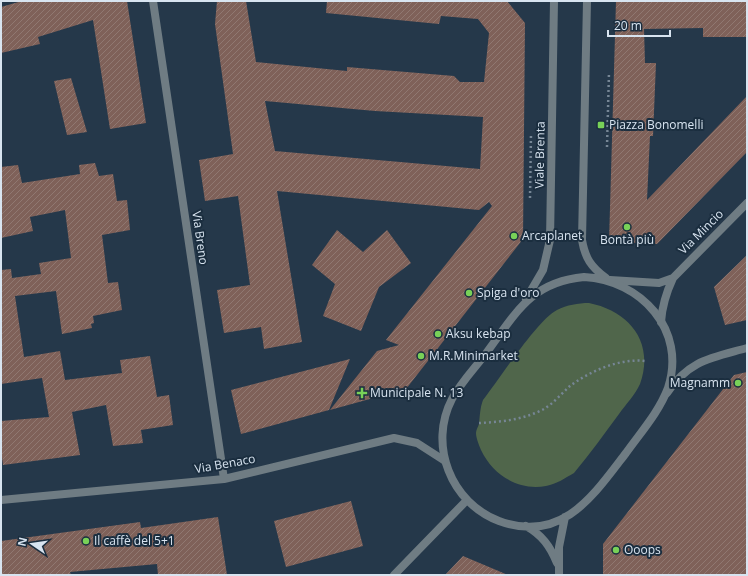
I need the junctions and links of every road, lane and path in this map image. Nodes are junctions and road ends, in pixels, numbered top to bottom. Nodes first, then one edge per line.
1 (152, 1) edge
2 (554, 1) edge
3 (587, 1) edge
4 (610, 72) dead end
5 (530, 133) dead end
6 (607, 146) dead end
7 (530, 198) dead end
8 (747, 203) edge
9 (673, 278) junction
10 (610, 280) junction
11 (524, 303) junction
12 (661, 322) junction
13 (747, 348) edge
14 (645, 362) dead end
15 (663, 400) junction
16 (479, 423) dead end
17 (445, 462) junction
18 (224, 479) junction
19 (1, 500) edge
20 (467, 500) junction
21 (565, 517) junction
22 (526, 526) junction
23 (559, 571) edge
24 (394, 575) edge

1 - 18 street, Via Breno
2 - 11 street, Viale Brenta
3 - 10 street
4 - 6 path
5 - 7 path
8 - 9 street, Via Mincio
9 - 10 street
9 - 12 street, Via Mincio
10 - 11 street
10 - 12 street
11 - 17 street
12 - 15 street
13 - 15 street
14 - 16 path
15 - 21 street
17 - 18 street, Via Benaco
17 - 20 street
18 - 19 street, Via Benaco
20 - 22 street
20 - 24 street
21 - 22 street
21 - 23 street
22 - 23 street

